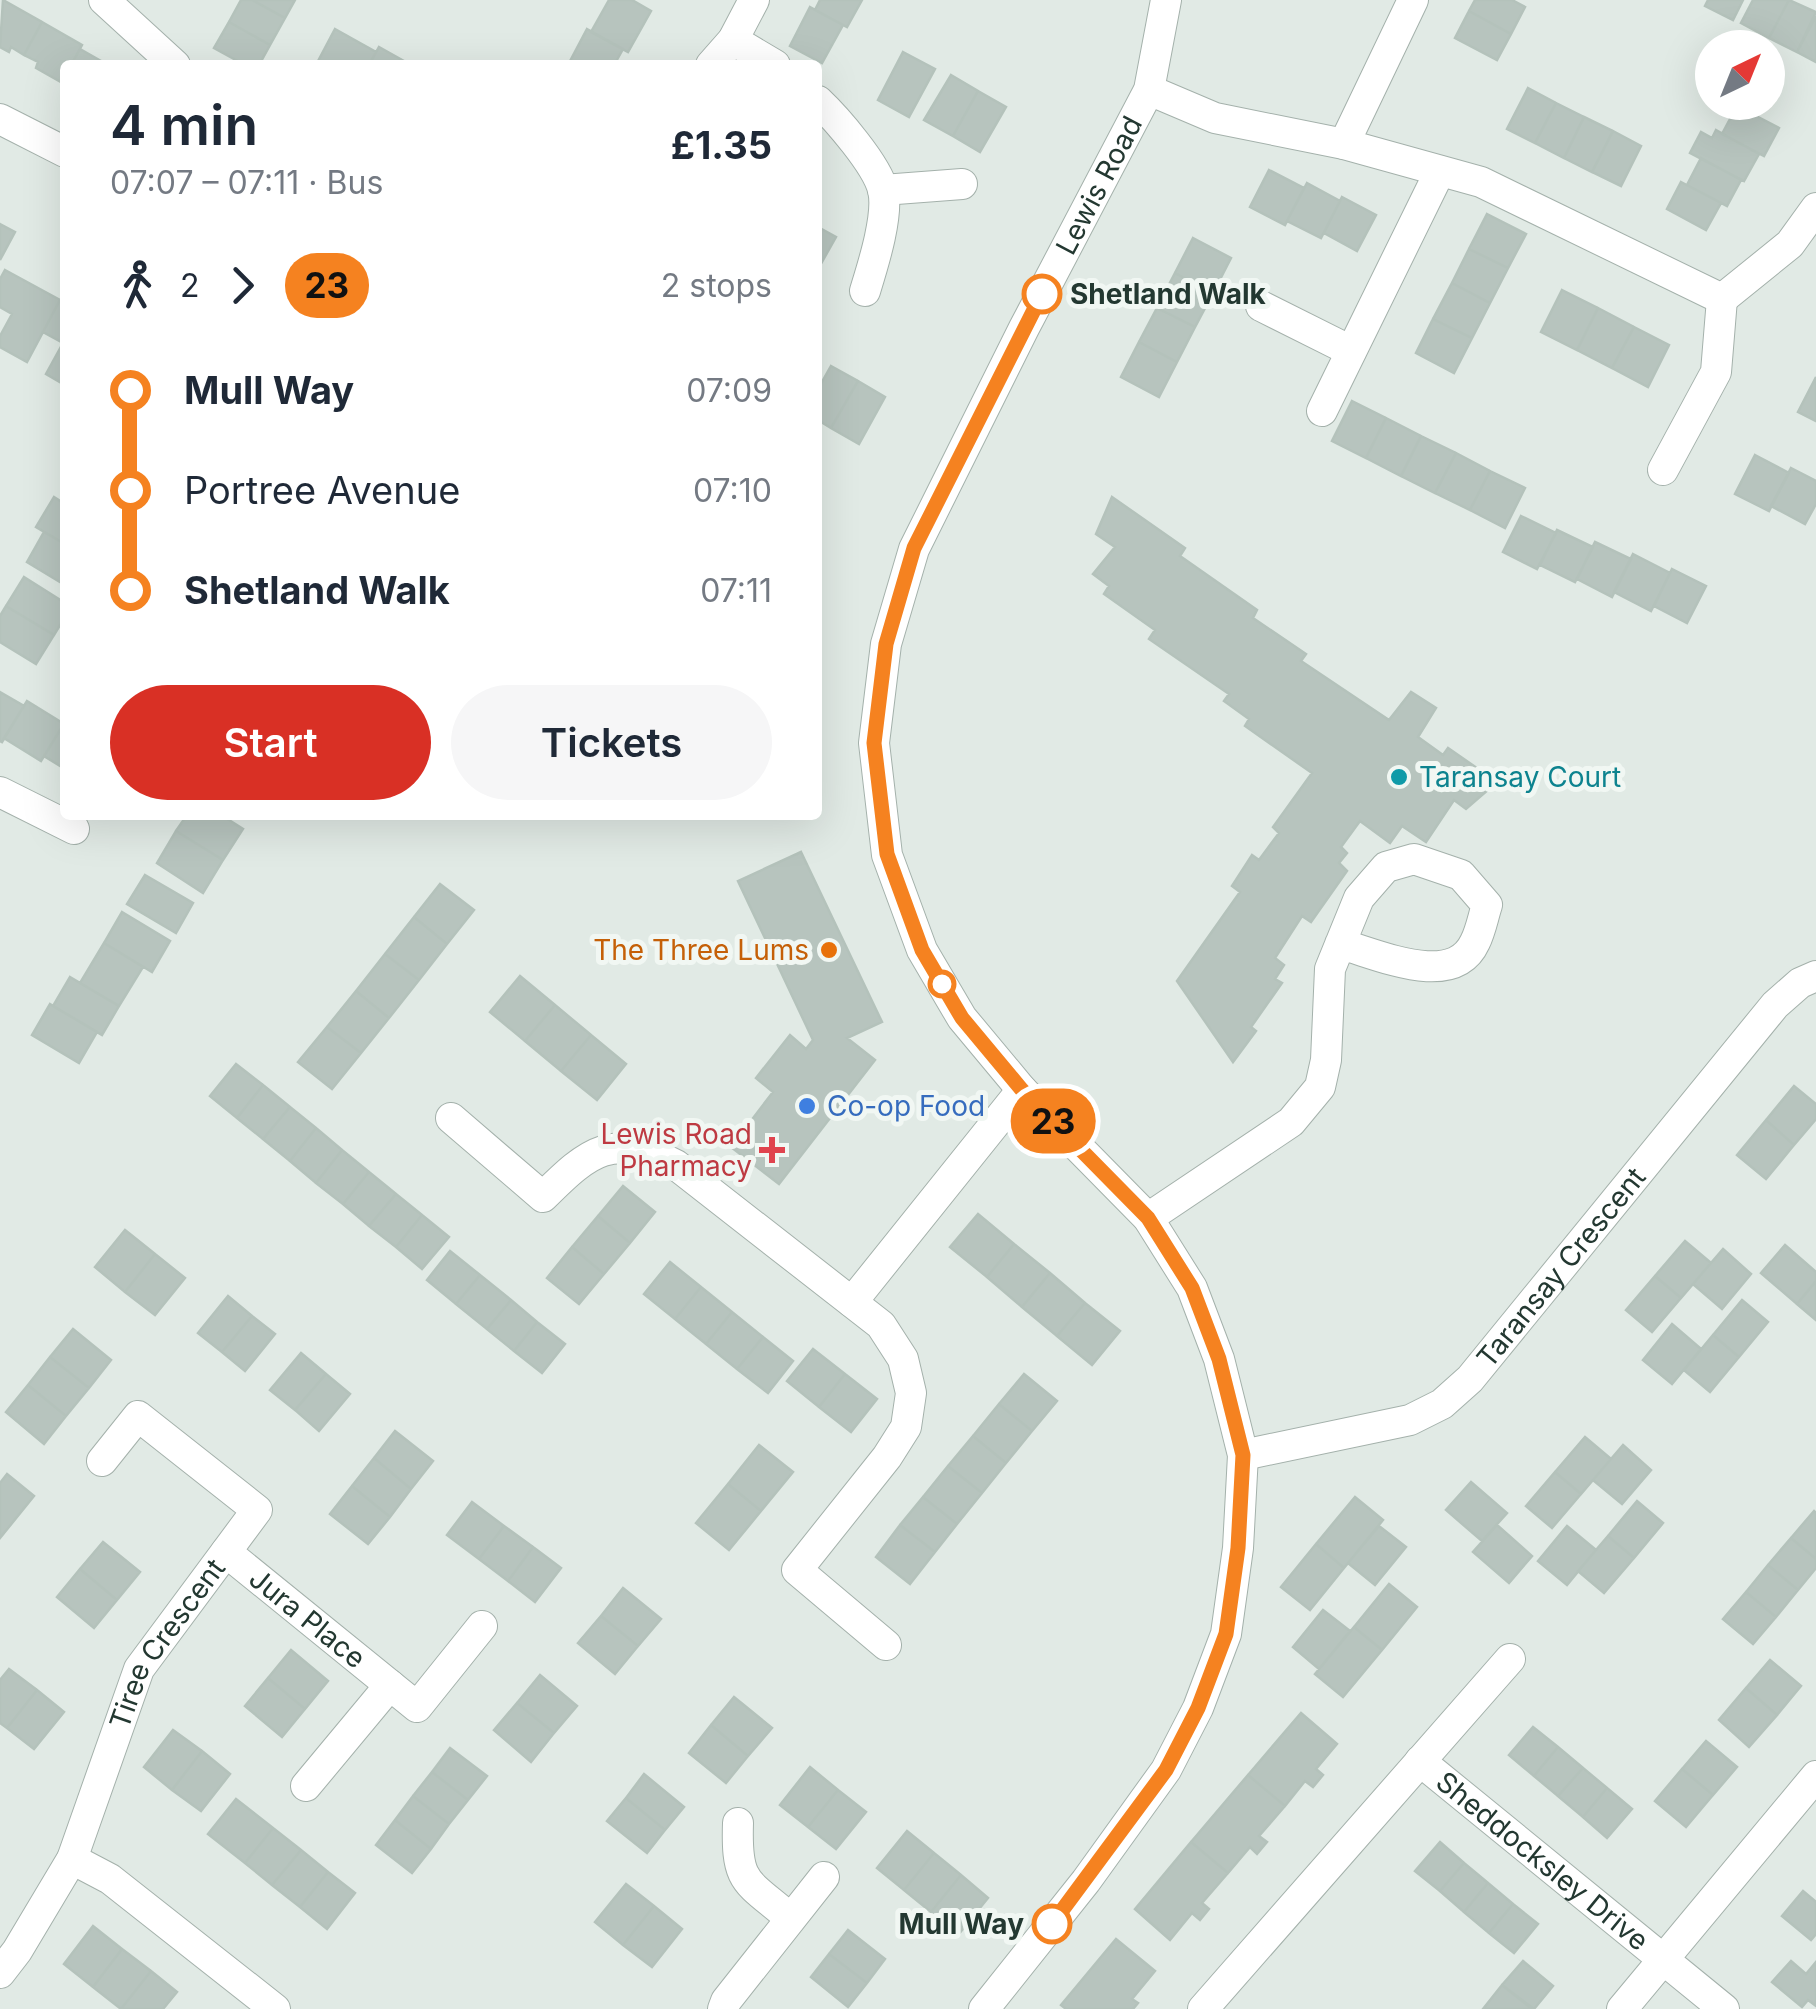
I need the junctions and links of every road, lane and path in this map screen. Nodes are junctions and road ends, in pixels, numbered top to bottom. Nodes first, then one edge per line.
1 (104, 0) edge
2 (754, 0) edge
3 (1166, 0) edge
4 (1413, 0) edge
5 (732, 40) junction
6 (165, 60) edge
7 (715, 60) edge
8 (766, 60) edge
9 (1149, 90) junction
10 (822, 106) edge
11 (0, 118) edge
12 (1344, 144) junction
13 (60, 149) edge
14 (1440, 171) junction
15 (962, 184) dead end
16 (883, 190) junction
17 (1815, 211) edge
18 (866, 290) dead end
19 (1722, 299) junction
20 (1261, 306) dead end
21 (1351, 351) junction
22 (1322, 411) dead end
23 (1663, 470) dead end
24 (0, 792) edge
25 (74, 829) dead end
26 (1340, 944) junction
27 (1816, 976) edge
28 (1022, 1090) junction
29 (451, 1118) dead end
30 (1148, 1218) junction
31 (852, 1302) junction
32 (1243, 1455) junction
33 (102, 1461) dead end
34 (226, 1552) junction
35 (482, 1626) dead end
36 (886, 1645) dead end
37 (1510, 1659) dead end
38 (390, 1685) junction
39 (1420, 1761) junction
40 (1816, 1776) edge
41 (306, 1786) dead end
42 (738, 1823) dead end
43 (72, 1859) junction
44 (824, 1877) dead end
45 (790, 1918) junction
46 (6, 1954) edge
47 (1663, 1959) junction
48 (275, 2009) edge
49 (723, 2009) edge
50 (984, 2009) edge
51 (1202, 2009) edge
52 (1622, 2009) edge
53 (1724, 2009) edge

1 - 6 street
2 - 5 street
3 - 9 street, Lewis Road
4 - 12 street
5 - 7 street
5 - 8 street
9 - 12 street
9 - 28 street, Lewis Road
10 - 16 street
11 - 13 street
12 - 14 street
14 - 19 street
14 - 21 street
15 - 16 street
16 - 18 street
17 - 19 street
19 - 23 street
20 - 21 street
21 - 22 street
24 - 25 street
26 - 26 street
26 - 30 street
27 - 32 street, Taransay Crescent
28 - 30 street, Lewis Road
28 - 31 street
29 - 31 street
30 - 32 street, Lewis Road
31 - 36 street
32 - 50 street, Lewis Road
33 - 34 street, Tiree Crescent
34 - 38 street, Jura Place
34 - 43 street, Tiree Crescent
35 - 38 street, Jura Place
37 - 39 street, Sheddocksley Drive
38 - 41 street, Jura Place
39 - 47 street, Sheddocksley Drive
39 - 51 street, Sheddocksley Drive
40 - 47 street, Sheddocksley Drive
42 - 45 street
43 - 46 street, Tiree Crescent
43 - 48 street
44 - 45 street
45 - 49 street
47 - 52 street, Sheddocksley Drive
47 - 53 street

